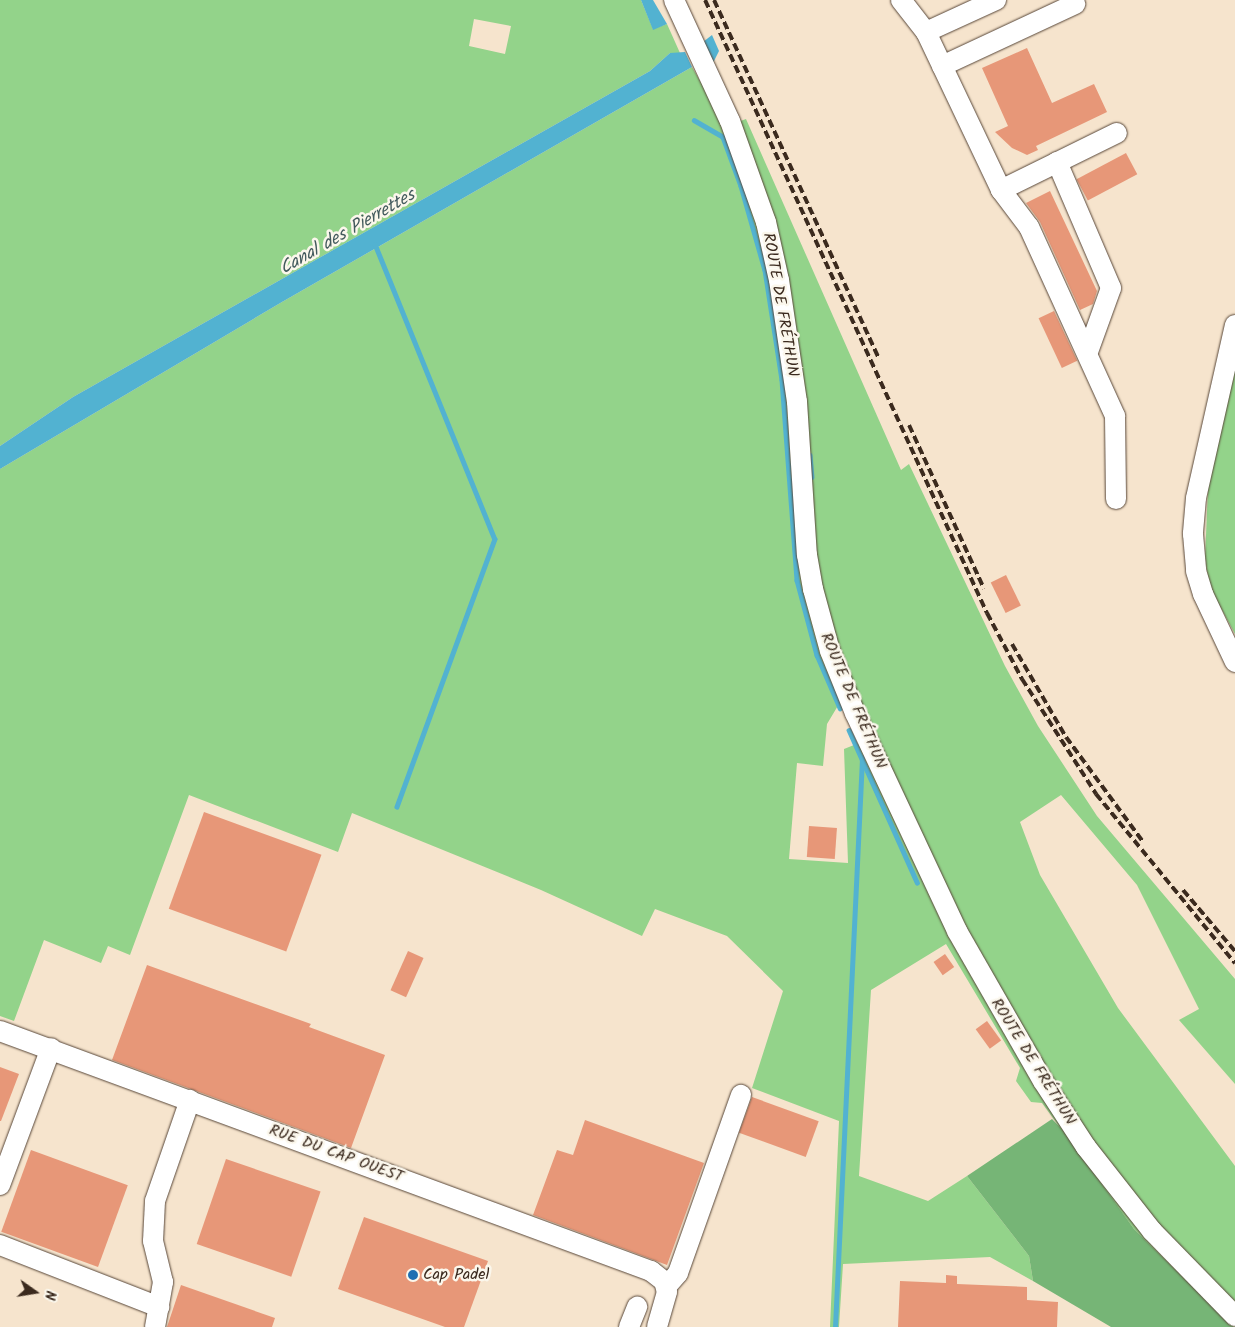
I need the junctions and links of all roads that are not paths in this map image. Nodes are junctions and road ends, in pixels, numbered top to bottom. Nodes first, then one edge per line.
1 (674, 0) edge
2 (901, 0) edge
3 (996, 0) edge
4 (1075, 4) dead end
5 (926, 32) junction
6 (942, 66) junction
7 (1117, 133) dead end
8 (1057, 162) junction
9 (1001, 190) junction
10 (1235, 325) edge
11 (1088, 352) junction
12 (1116, 499) dead end
13 (1235, 662) edge
14 (0, 1031) edge
15 (51, 1048) junction
16 (741, 1094) dead end
17 (190, 1100) junction
18 (0, 1185) edge
19 (0, 1245) edge
20 (666, 1287) junction
21 (159, 1307) junction
22 (637, 1307) dead end
23 (1235, 1316) edge
24 (154, 1327) edge
25 (629, 1327) edge
26 (657, 1327) edge

1 - 23 street, ROUTE DE FRÉTHUN
2 - 5 street
3 - 5 street
4 - 6 street
5 - 6 street
6 - 9 street
7 - 8 street
8 - 9 street
8 - 11 street
9 - 11 street
10 - 13 street
11 - 12 street
14 - 15 street, RUE DU CAP OUEST
15 - 17 street, RUE DU CAP OUEST
15 - 18 street
16 - 20 street
17 - 20 street, RUE DU CAP OUEST
17 - 21 street
19 - 21 street
20 - 26 street
21 - 24 street
22 - 25 street

